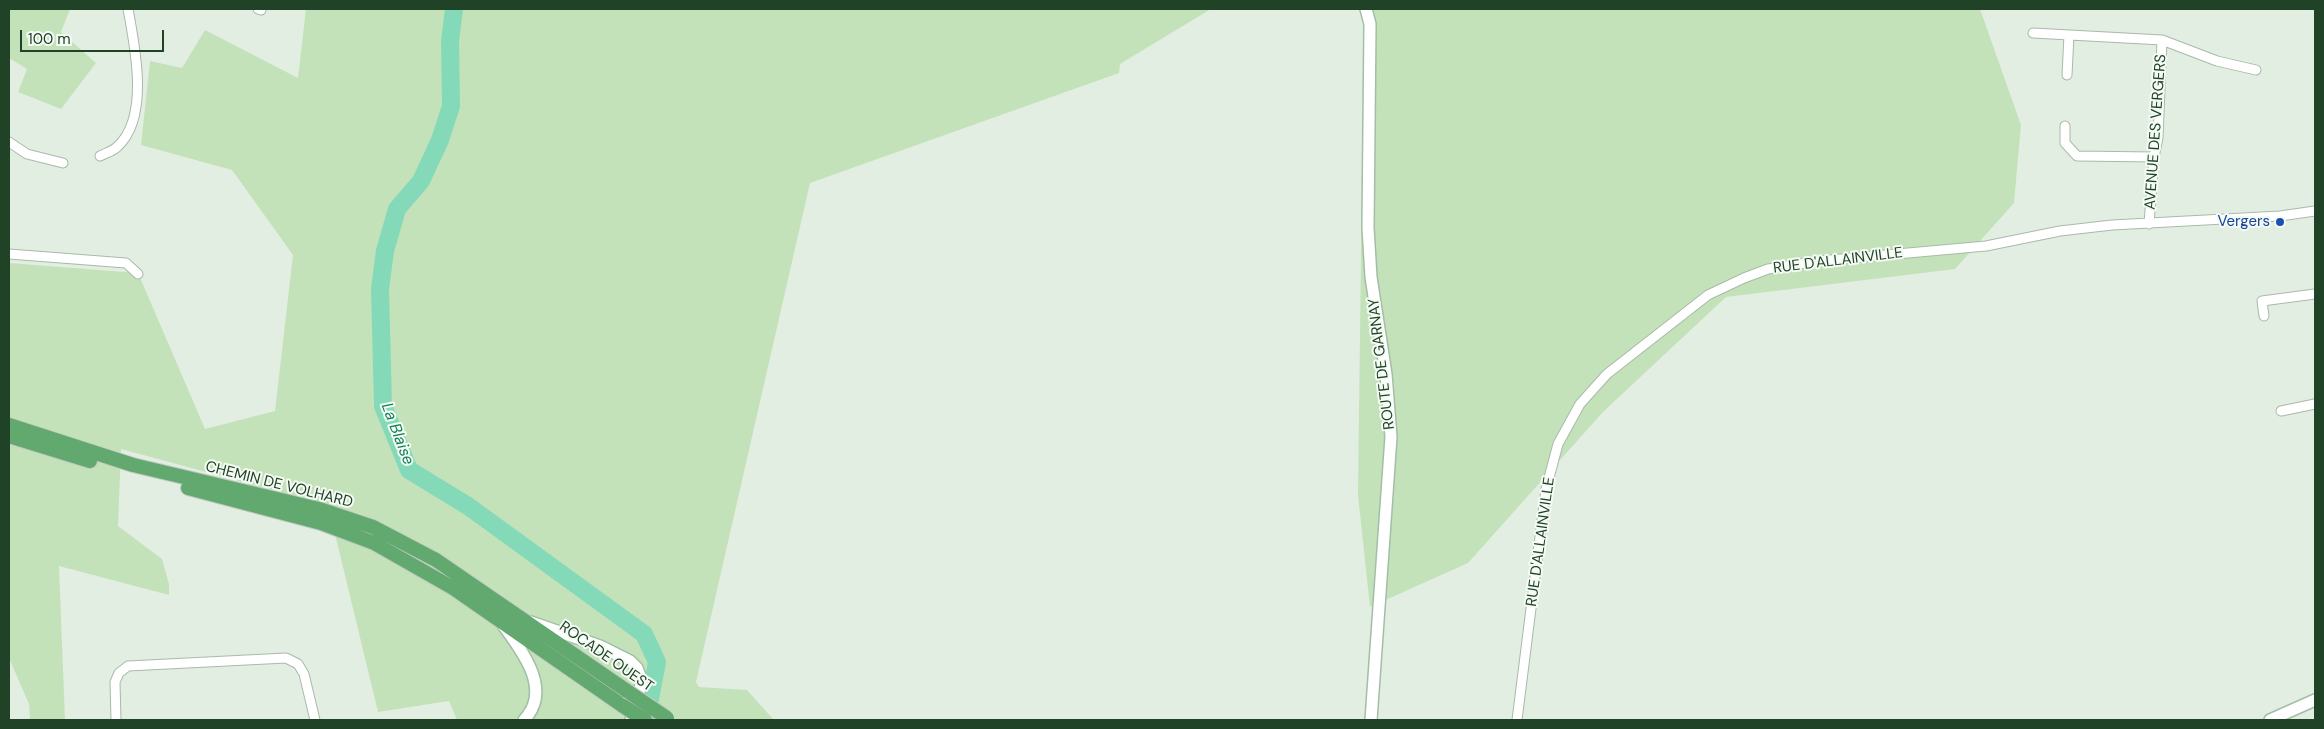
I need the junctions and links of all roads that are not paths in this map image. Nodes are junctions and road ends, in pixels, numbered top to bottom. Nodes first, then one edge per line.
1 (128, 9) edge
2 (1366, 9) edge
3 (2033, 33) dead end
4 (2069, 35) junction
5 (2162, 40) junction
6 (2256, 70) dead end
7 (2067, 75) dead end
8 (2066, 126) dead end
9 (9, 142) edge
10 (100, 156) dead end
11 (2154, 158) junction
12 (63, 163) dead end
13 (2314, 215) edge
14 (2149, 224) junction
15 (9, 254) edge
16 (138, 274) dead end
17 (2315, 294) edge
18 (2264, 316) dead end
19 (2315, 404) edge
20 (2281, 410) dead end
21 (9, 425) edge
22 (9, 436) edge
23 (523, 619) junction
24 (499, 620) junction
25 (2315, 700) edge
26 (669, 719) edge
27 (116, 720) edge
28 (315, 720) edge
29 (524, 720) edge
30 (631, 720) edge
31 (645, 720) edge
32 (1371, 720) edge
33 (1517, 720) edge
34 (2270, 720) edge

1 - 10 street
2 - 32 street, ROUTE DE GARNAY
3 - 4 street
4 - 5 street
4 - 7 street
5 - 6 street
5 - 11 street, AVENUE DES VERGERS
8 - 11 street
9 - 12 street
11 - 14 street, AVENUE DES VERGERS
13 - 14 street, RUE D'ALLAINVILLE
14 - 33 street, RUE D'ALLAINVILLE
15 - 16 street
17 - 18 street
19 - 20 street
21 - 23 main road, CHEMIN DE VOLHARD
22 - 24 main road, CHEMIN DE VOLHARD
23 - 26 main road, ROCADE OUEST, bridge
23 - 30 street
24 - 29 street
24 - 31 main road, ROCADE OUEST, bridge
25 - 34 street
27 - 28 street

